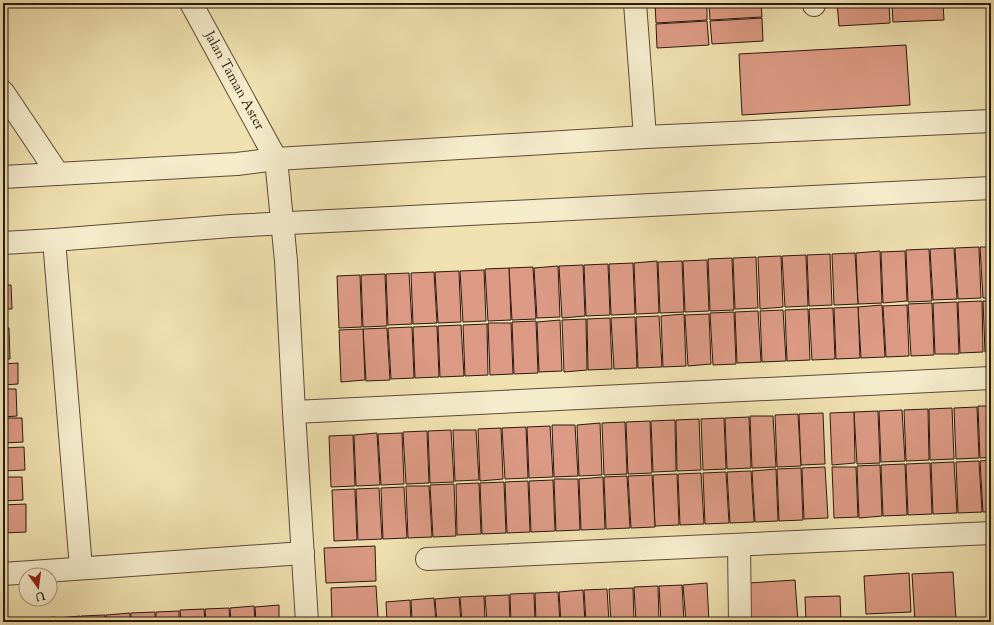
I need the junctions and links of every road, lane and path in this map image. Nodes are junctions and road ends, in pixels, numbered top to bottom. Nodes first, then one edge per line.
1 (191, 3) edge
2 (635, 3) edge
3 (3, 92) edge
4 (991, 121) edge
5 (645, 137) junction
6 (276, 160) junction
7 (58, 174) junction
8 (3, 177) edge
9 (991, 188) edge
10 (282, 224) junction
11 (54, 240) junction
12 (3, 243) edge
13 (991, 378) edge
14 (294, 412) junction
15 (991, 533) edge
16 (738, 545) junction
17 (303, 553) junction
18 (427, 559) dead end
19 (81, 568) junction
20 (3, 574) edge
21 (307, 622) edge
22 (740, 622) edge

1 - 6 street, Jalan Taman Aster
2 - 5 street
3 - 7 street
4 - 5 street
5 - 6 street
6 - 7 street
6 - 10 street
7 - 8 street
9 - 10 street
10 - 11 street
10 - 14 street
11 - 12 street
11 - 19 street
13 - 14 street
14 - 17 street
15 - 16 street
16 - 18 street
16 - 22 street
17 - 19 street
17 - 21 street
19 - 20 street

